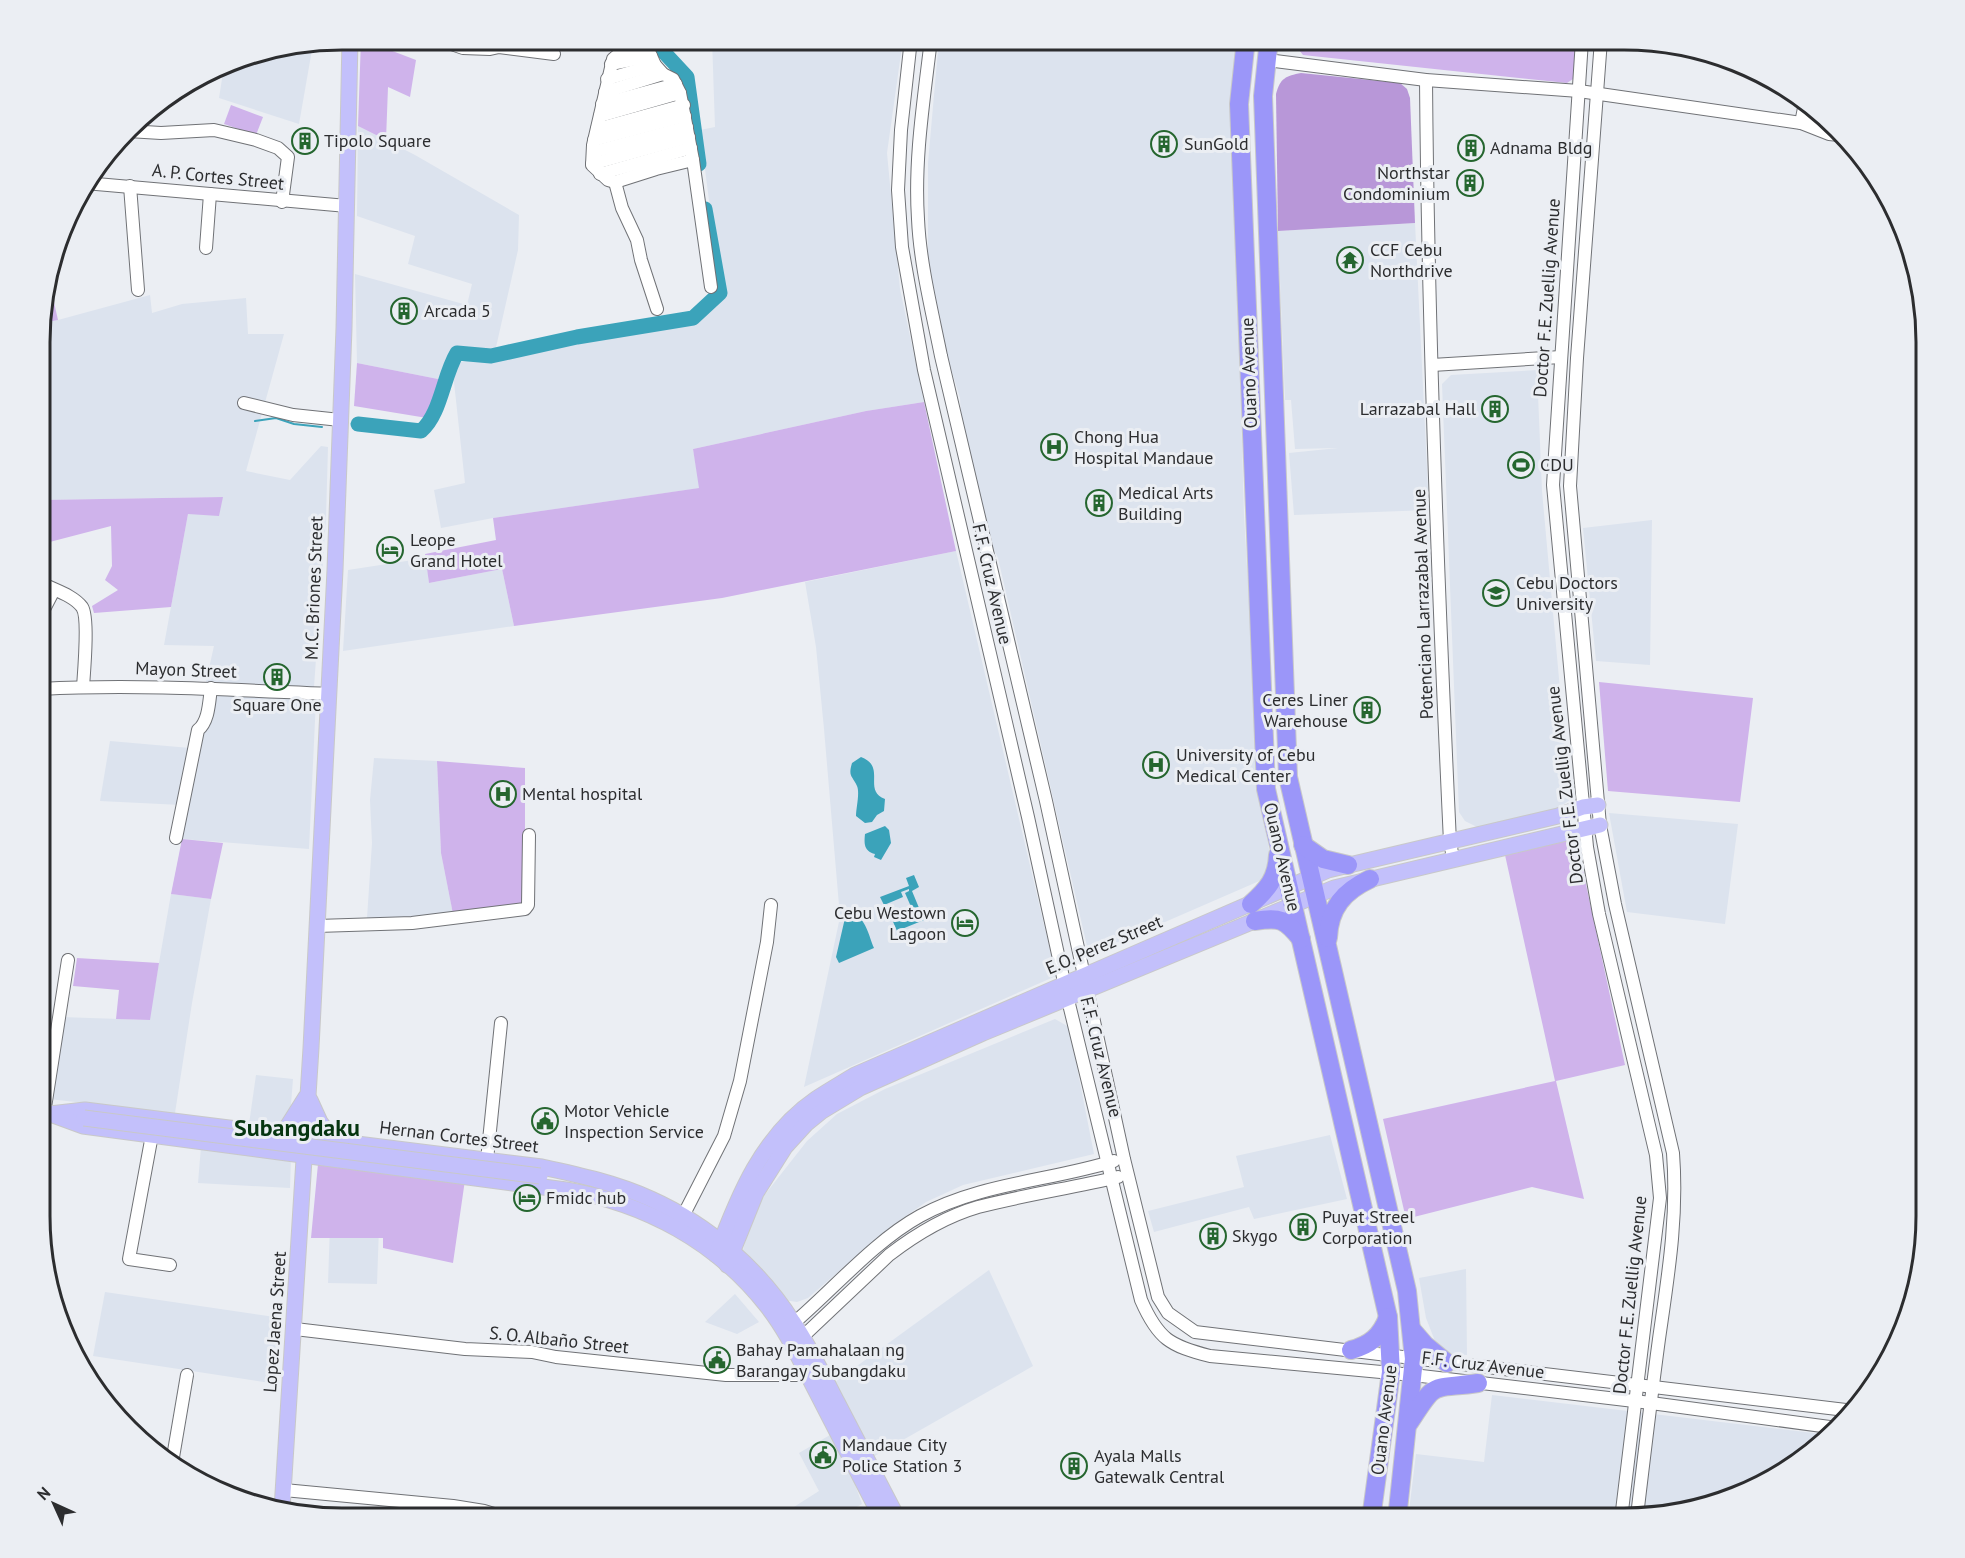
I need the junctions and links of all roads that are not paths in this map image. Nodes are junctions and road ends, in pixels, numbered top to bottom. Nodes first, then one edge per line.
1 (350, 50) edge
2 (523, 50) edge
3 (910, 50) edge
4 (930, 50) edge
5 (1245, 50) edge
6 (1268, 50) edge
7 (1581, 50) edge
8 (1600, 50) edge
9 (654, 51) edge
10 (554, 54) dead end
11 (1267, 60) junction
12 (1426, 80) junction
13 (1579, 91) junction
14 (1597, 94) junction
15 (603, 98) junction
16 (1803, 112) edge
17 (1814, 120) edge
18 (686, 121) junction
19 (1801, 123) junction
20 (1823, 128) edge
21 (139, 131) edge
22 (645, 138) junction
23 (595, 152) junction
24 (615, 183) junction
25 (96, 184) edge
26 (130, 186) junction
27 (210, 194) junction
28 (282, 202) junction
29 (347, 207) junction
30 (206, 248) dead end
31 (711, 287) dead end
32 (138, 290) dead end
33 (657, 309) dead end
34 (1561, 357) junction
35 (1432, 365) junction
36 (244, 403) dead end
37 (340, 420) junction
38 (1280, 560) junction
39 (1257, 562) junction
40 (50, 588) edge
41 (54, 590) junction
42 (50, 598) edge
43 (83, 687) junction
44 (50, 688) edge
45 (211, 688) junction
46 (329, 694) junction
47 (1591, 806) junction
48 (1600, 825) junction
49 (1584, 829) junction
50 (529, 835) dead end
51 (176, 838) dead end
52 (1277, 838) junction
53 (1450, 842) junction
54 (1303, 844) junction
55 (1453, 858) junction
56 (1348, 865) junction
57 (1310, 877) junction
58 (1370, 879) junction
59 (1289, 887) junction
60 (1315, 896) junction
61 (771, 904) dead end
62 (1293, 905) junction
63 (1253, 912) junction
64 (317, 926) junction
65 (1301, 939) junction
66 (1329, 955) junction
67 (68, 960) dead end
68 (1085, 974) junction
69 (1064, 984) junction
70 (1089, 990) junction
71 (1068, 1000) junction
72 (501, 1023) dead end
73 (888, 1068) junction
74 (50, 1080) edge
75 (308, 1094) junction
76 (50, 1113) edge
77 (50, 1114) edge
78 (50, 1115) edge
79 (282, 1134) junction
80 (152, 1135) junction
81 (306, 1137) junction
82 (334, 1141) junction
83 (305, 1155) junction
84 (1124, 1159) junction
85 (487, 1160) junction
86 (1108, 1163) junction
87 (1128, 1174) junction
88 (1112, 1178) junction
89 (610, 1191) junction
90 (683, 1216) junction
91 (724, 1253) junction
92 (170, 1265) dead end
93 (1388, 1317) junction
94 (789, 1327) junction
95 (295, 1329) junction
96 (1412, 1330) junction
97 (797, 1342) junction
98 (1351, 1350) junction
99 (1447, 1363) junction
100 (1391, 1364) junction
101 (1413, 1367) junction
102 (812, 1369) junction
103 (187, 1376) dead end
104 (1478, 1383) junction
105 (1638, 1384) junction
106 (1653, 1386) junction
107 (1636, 1401) junction
108 (1651, 1403) junction
109 (1842, 1410) edge
110 (1407, 1427) junction
111 (1826, 1427) edge
112 (173, 1455) edge
113 (284, 1490) junction
114 (283, 1503) edge
115 (421, 1508) edge
116 (877, 1508) edge
117 (892, 1508) edge
118 (1372, 1508) edge
119 (1397, 1508) edge
120 (1622, 1508) edge
121 (1638, 1508) edge

1 - 29 main road, M.C. Briones Street
2 - 10 street
3 - 69 street, F.F. Cruz Avenue
4 - 68 street, F.F. Cruz Avenue
5 - 39 highway, Ouano Avenue
6 - 11 highway, Ouano Avenue
7 - 13 street, Doctor F.E. Zuellig Avenue
8 - 14 street, Doctor F.E. Zuellig Avenue
9 - 15 street
9 - 15 street
9 - 18 street
11 - 12 street
11 - 38 highway, Ouano Avenue
12 - 13 street
12 - 35 street, Potenciano Larrazabal Avenue
13 - 14 street
13 - 34 street, Doctor F.E. Zuellig Avenue
14 - 19 street
14 - 47 street, Doctor F.E. Zuellig Avenue
15 - 18 street
15 - 22 street
15 - 23 street
16 - 19 street
17 - 19 street
18 - 22 street
18 - 22 street
18 - 22 street
18 - 22 street
18 - 31 street
19 - 20 street
21 - 28 street
22 - 23 street
22 - 23 street
22 - 23 street
22 - 24 street
23 - 24 street
24 - 33 street
25 - 26 street, A. P. Cortes Street
26 - 27 street, A. P. Cortes Street
26 - 32 street
27 - 28 street, A. P. Cortes Street
27 - 30 street
28 - 29 street, A. P. Cortes Street
29 - 37 main road, M.C. Briones Street
34 - 35 street
34 - 47 street, Doctor F.E. Zuellig Avenue
35 - 53 street, Potenciano Larrazabal Avenue
36 - 37 street
37 - 46 main road, M.C. Briones Street
38 - 39 highway
38 - 54 highway, Ouano Avenue
39 - 52 highway, Ouano Avenue
40 - 41 street
41 - 42 street
41 - 43 street
43 - 44 street, Mayon Street
43 - 45 street, Mayon Street
45 - 46 street, Mayon Street
45 - 51 street
46 - 64 main road, M.C. Briones Street
47 - 48 street, Doctor F.E. Zuellig Avenue
47 - 49 street, Doctor F.E. Zuellig Avenue
47 - 53 main road, E.O. Perez Street
48 - 49 main road, E.O. Perez Street
48 - 106 street, Doctor F.E. Zuellig Avenue
49 - 55 main road, E.O. Perez Street
49 - 105 street, Doctor F.E. Zuellig Avenue
50 - 64 street
52 - 59 highway, Ouano Avenue
52 - 63 highway
53 - 55 street, Potenciano Larrazabal Avenue
53 - 56 main road, E.O. Perez Street
54 - 56 highway
54 - 57 highway, Ouano Avenue
55 - 58 main road, E.O. Perez Street
56 - 57 main road, E.O. Perez Street
57 - 59 main road, E.O. Perez Street
57 - 60 highway, Ouano Avenue
58 - 60 main road, E.O. Perez Street
58 - 66 highway
59 - 62 highway, Ouano Avenue
59 - 63 main road, E.O. Perez Street
60 - 62 main road, E.O. Perez Street
60 - 66 highway, Ouano Avenue
61 - 90 street
62 - 63 main road, E.O. Perez Street
62 - 65 highway, Ouano Avenue
63 - 65 highway
63 - 68 main road, E.O. Perez Street
63 - 70 main road, E.O. Perez Street
64 - 75 main road, M.C. Briones Street
65 - 93 highway, Ouano Avenue
66 - 96 highway, Ouano Avenue
67 - 74 street
68 - 69 main road, E.O. Perez Street
68 - 70 street, F.F. Cruz Avenue
69 - 71 street, F.F. Cruz Avenue
69 - 73 main road, E.O. Perez Street
70 - 71 main road, E.O. Perez Street
70 - 84 street, F.F. Cruz Avenue
71 - 73 main road, E.O. Perez Street
71 - 86 street, F.F. Cruz Avenue
72 - 85 street
73 - 91 main road, E.O. Perez Street
75 - 79 main road
75 - 81 main road, M.C. Briones Street
75 - 82 main road
76 - 79 main road, Hernan Cortes Street
77 - 89 main road, Hernan Cortes Street, bridge
78 - 80 main road, Hernan Cortes Street
79 - 81 main road, Hernan Cortes Street
80 - 83 main road, Hernan Cortes Street
80 - 92 street
81 - 82 main road, Hernan Cortes Street
81 - 83 main road, Lopez Jaena Street
82 - 85 main road, Hernan Cortes Street
83 - 89 main road, Hernan Cortes Street
83 - 95 main road, Lopez Jaena Street
84 - 86 street
84 - 87 street, F.F. Cruz Avenue
85 - 89 main road, Hernan Cortes Street
86 - 88 street, F.F. Cruz Avenue
86 - 94 street
87 - 88 street
87 - 98 street, F.F. Cruz Avenue
88 - 97 street
88 - 100 street, F.F. Cruz Avenue
89 - 90 main road, Hernan Cortes Street
89 - 91 main road, Hernan Cortes Street
90 - 91 main road, Hernan Cortes Street
91 - 94 main road
93 - 98 highway
93 - 100 highway, Ouano Avenue
94 - 97 main road
95 - 102 street, S. O. Albaño Street
95 - 113 main road, Lopez Jaena Street
96 - 99 highway
96 - 101 highway, Ouano Avenue
97 - 102 main road
98 - 100 street, F.F. Cruz Avenue
99 - 101 street, F.F. Cruz Avenue
99 - 105 street, F.F. Cruz Avenue
100 - 101 street, F.F. Cruz Avenue
100 - 118 highway, Ouano Avenue
101 - 104 street, F.F. Cruz Avenue
101 - 110 highway, Ouano Avenue
102 - 116 main road
102 - 117 main road
103 - 112 street
104 - 107 street, F.F. Cruz Avenue
104 - 110 highway
105 - 106 street, F.F. Cruz Avenue
105 - 107 street, Doctor F.E. Zuellig Avenue
106 - 108 street, Doctor F.E. Zuellig Avenue
106 - 109 street, F.F. Cruz Avenue
107 - 108 street, F.F. Cruz Avenue
107 - 120 street, Doctor F.E. Zuellig Avenue
108 - 111 street, F.F. Cruz Avenue
108 - 121 street, Doctor F.E. Zuellig Avenue
110 - 119 highway, Ouano Avenue
113 - 114 main road, Lopez Jaena Street
113 - 115 street

